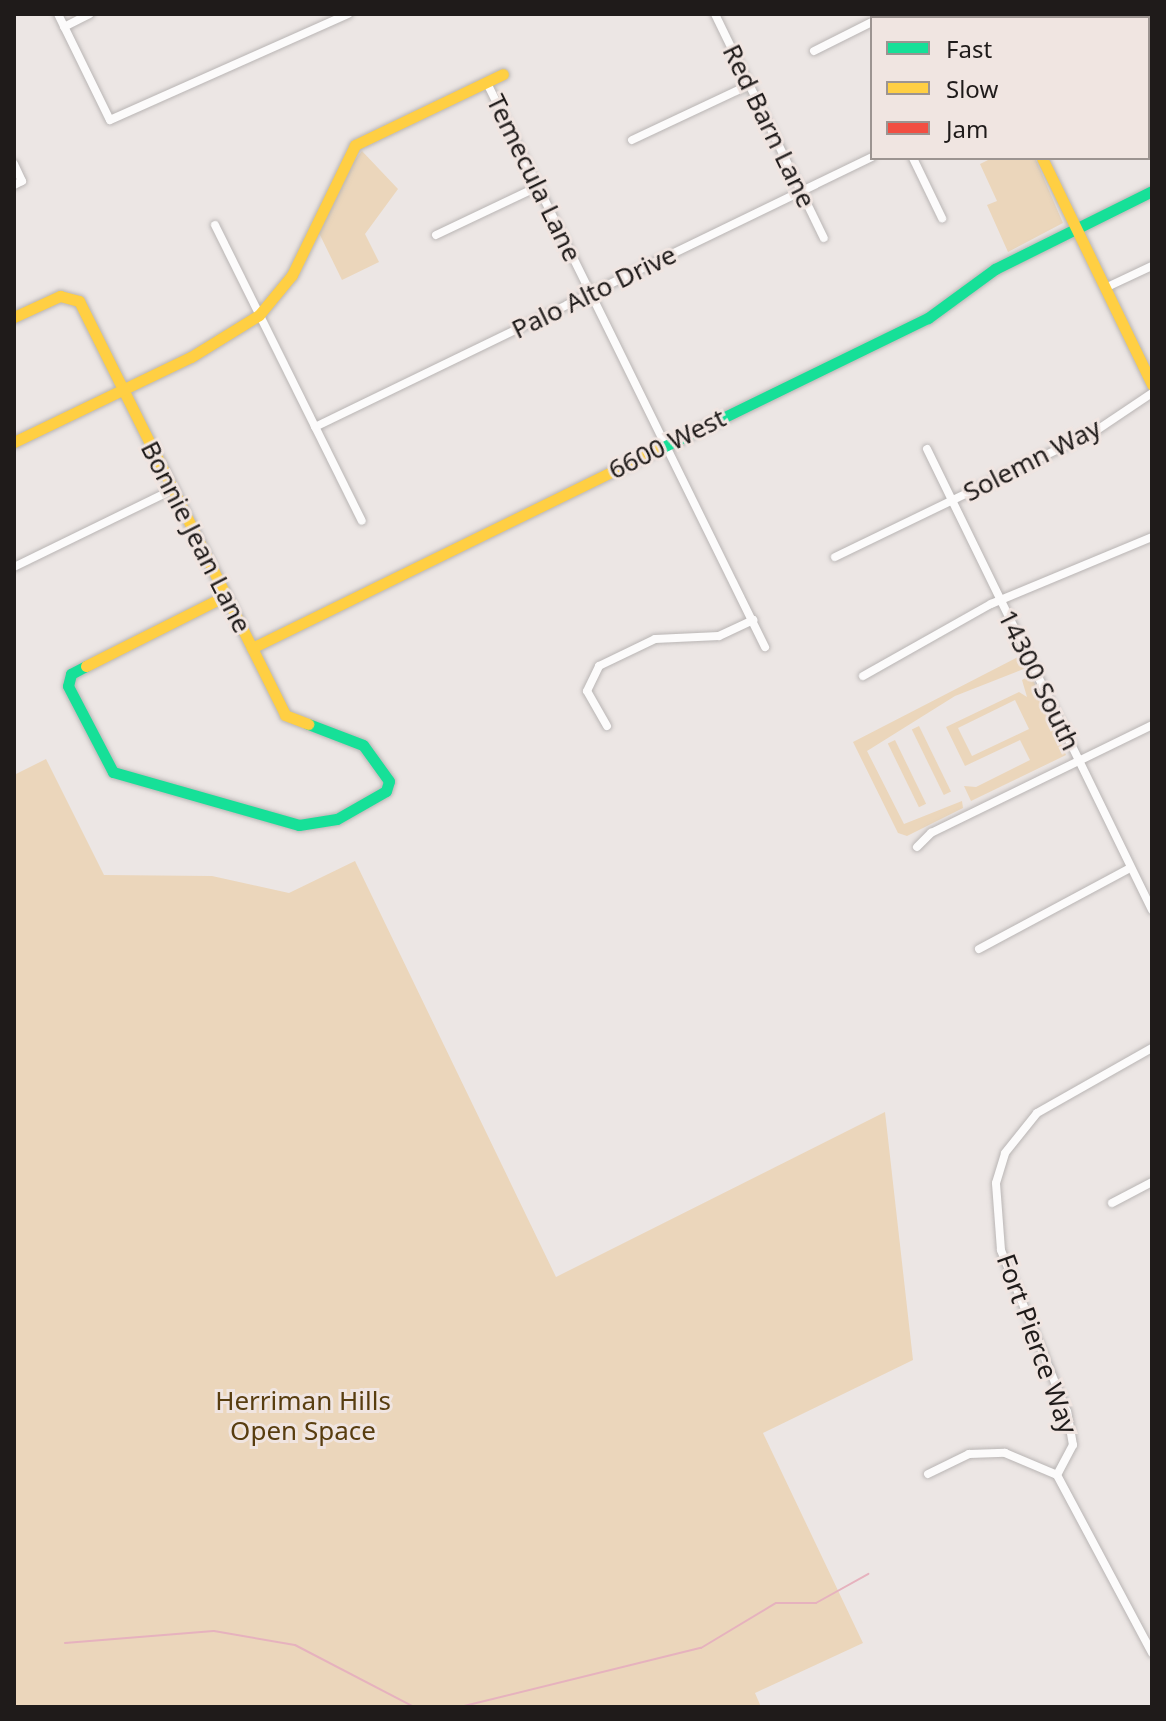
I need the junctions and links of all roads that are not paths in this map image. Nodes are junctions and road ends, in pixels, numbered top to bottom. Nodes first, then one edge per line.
1 (58, 14) edge
2 (90, 14) edge
3 (348, 14) edge
4 (715, 14) edge
5 (870, 23) edge
6 (64, 27) junction
7 (814, 51) dead end
8 (503, 74) dead end
9 (487, 83) junction
10 (749, 85) junction
11 (632, 140) dead end
12 (870, 158) edge
13 (914, 160) edge
14 (1043, 160) edge
15 (14, 164) edge
16 (18, 183) edge
17 (539, 186) junction
18 (801, 191) junction
19 (1152, 191) edge
20 (942, 218) dead end
21 (215, 225) dead end
22 (1076, 229) junction
23 (436, 235) dead end
24 (824, 238) dead end
25 (1152, 266) edge
26 (1105, 288) junction
27 (591, 293) junction
28 (259, 315) junction
29 (14, 317) edge
30 (1152, 385) edge
31 (123, 388) junction
32 (1152, 393) edge
33 (315, 427) junction
34 (14, 442) edge
35 (667, 444) junction
36 (927, 449) dead end
37 (172, 490) junction
38 (952, 501) junction
39 (362, 521) dead end
40 (1152, 537) edge
41 (835, 557) dead end
42 (14, 567) edge
43 (225, 596) junction
44 (1000, 600) junction
45 (753, 620) junction
46 (765, 647) dead end
47 (252, 648) junction
48 (863, 676) dead end
49 (1152, 725) edge
50 (607, 726) dead end
51 (1078, 760) junction
52 (917, 847) dead end
53 (1130, 868) junction
54 (1152, 910) edge
55 (979, 949) dead end
56 (1152, 1048) edge
57 (1152, 1182) edge
58 (1112, 1203) dead end
59 (928, 1474) dead end
60 (1057, 1475) junction
61 (1152, 1653) edge

1 - 6 street
2 - 6 street
3 - 6 street
4 - 10 street, Red Barn Lane
5 - 7 street
8 - 9 street
9 - 17 street, Temecula Lane
9 - 28 street
10 - 11 street
10 - 18 street, Red Barn Lane
12 - 18 street, Palo Alto Drive
13 - 20 street
14 - 22 street
15 - 16 street
17 - 23 street
17 - 27 street, Temecula Lane
18 - 24 street, Red Barn Lane
18 - 27 street, Palo Alto Drive
19 - 22 street, 6600 West
21 - 28 street
22 - 26 street
22 - 35 street, 6600 West
25 - 26 street
26 - 30 street
27 - 33 street, Palo Alto Drive
27 - 35 street, Temecula Lane
28 - 31 street
28 - 33 street
29 - 31 street, Bonnie Jean Lane
31 - 34 street
31 - 37 street, Bonnie Jean Lane
32 - 38 street, Solemn Way
33 - 39 street
35 - 45 street, Temecula Lane
35 - 47 street, 6600 West
36 - 38 street, 14300 South
37 - 42 street
37 - 43 street, Bonnie Jean Lane
38 - 41 street, Solemn Way
38 - 44 street, 14300 South
40 - 44 street
43 - 47 street, Bonnie Jean Lane
43 - 47 street, Bonnie Jean Lane
44 - 48 street
44 - 51 street, 14300 South
45 - 46 street, Temecula Lane
45 - 50 street
49 - 51 street
51 - 52 street
51 - 53 street, 14300 South
53 - 54 street, 14300 South
53 - 55 street
56 - 60 street, Fort Pierce Way
57 - 58 street
59 - 60 street
60 - 61 street

